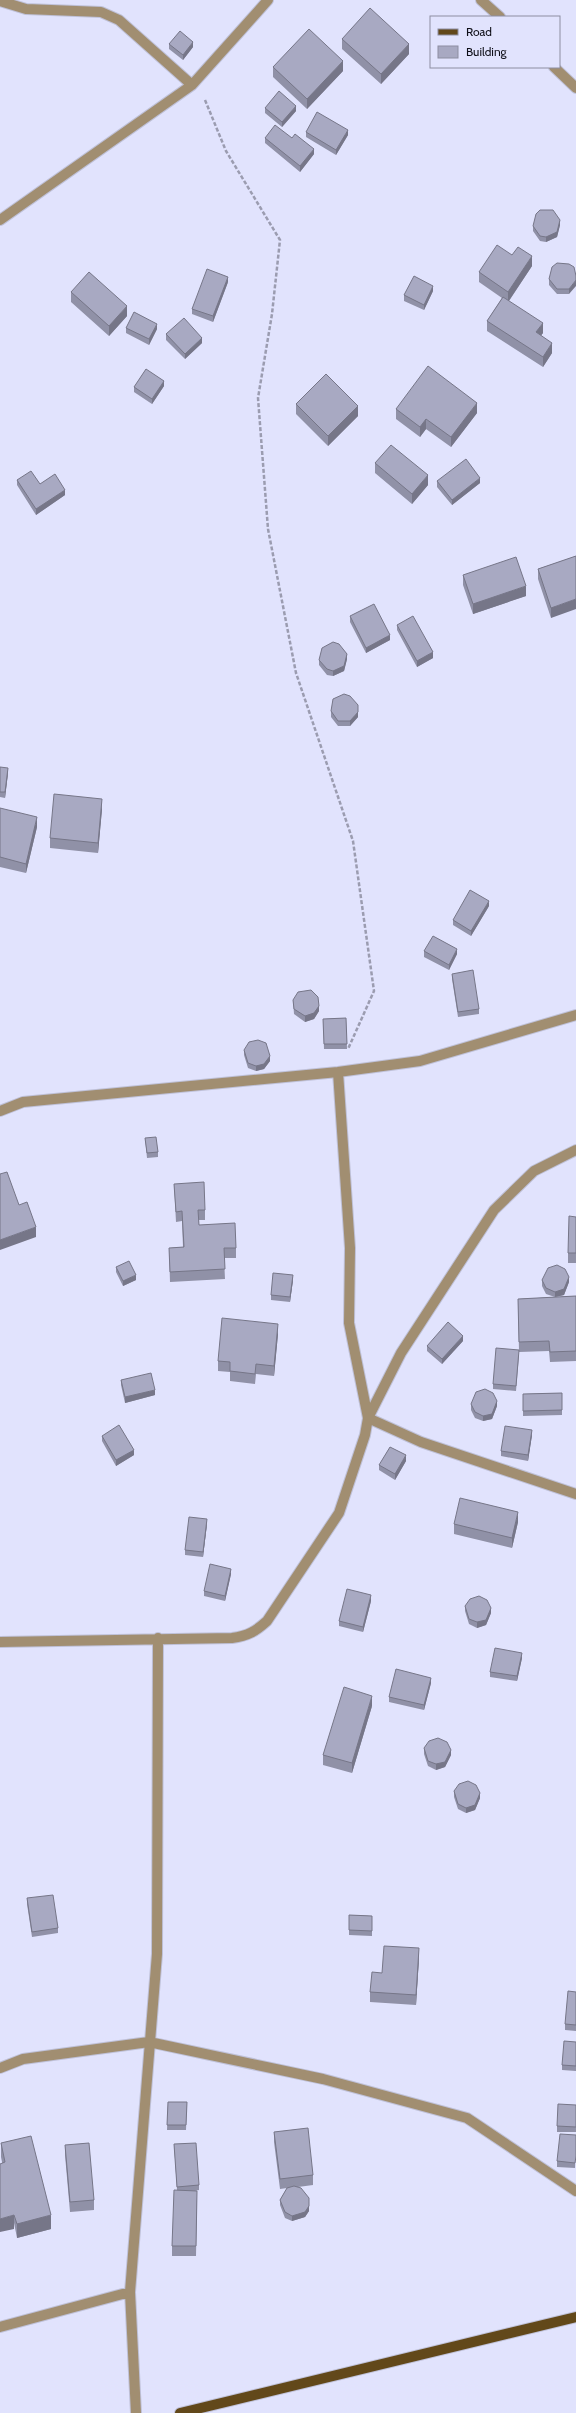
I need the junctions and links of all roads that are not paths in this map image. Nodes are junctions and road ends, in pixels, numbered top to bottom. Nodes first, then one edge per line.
1 (268, 0) edge
2 (481, 0) edge
3 (0, 1) edge
4 (499, 16) edge
5 (555, 68) edge
6 (192, 84) junction
7 (576, 88) edge
8 (0, 220) edge
9 (576, 1015) edge
10 (338, 1072) junction
11 (0, 1111) edge
12 (576, 1150) edge
13 (368, 1418) junction
14 (576, 1494) edge
15 (158, 1638) junction
16 (0, 1642) edge
17 (149, 2042) junction
18 (0, 2068) edge
19 (576, 2192) edge
20 (130, 2292) junction
21 (576, 2317) edge
22 (0, 2327) edge
23 (136, 2413) edge
24 (180, 2413) edge

1 - 6 street
2 - 4 street
3 - 6 street
5 - 7 street
6 - 8 street
9 - 10 street
10 - 11 street
10 - 13 street
12 - 13 street
13 - 14 street
13 - 15 street
15 - 16 street
15 - 17 street
17 - 18 street
17 - 19 street
17 - 20 street
20 - 22 street
20 - 23 street
21 - 24 main road

